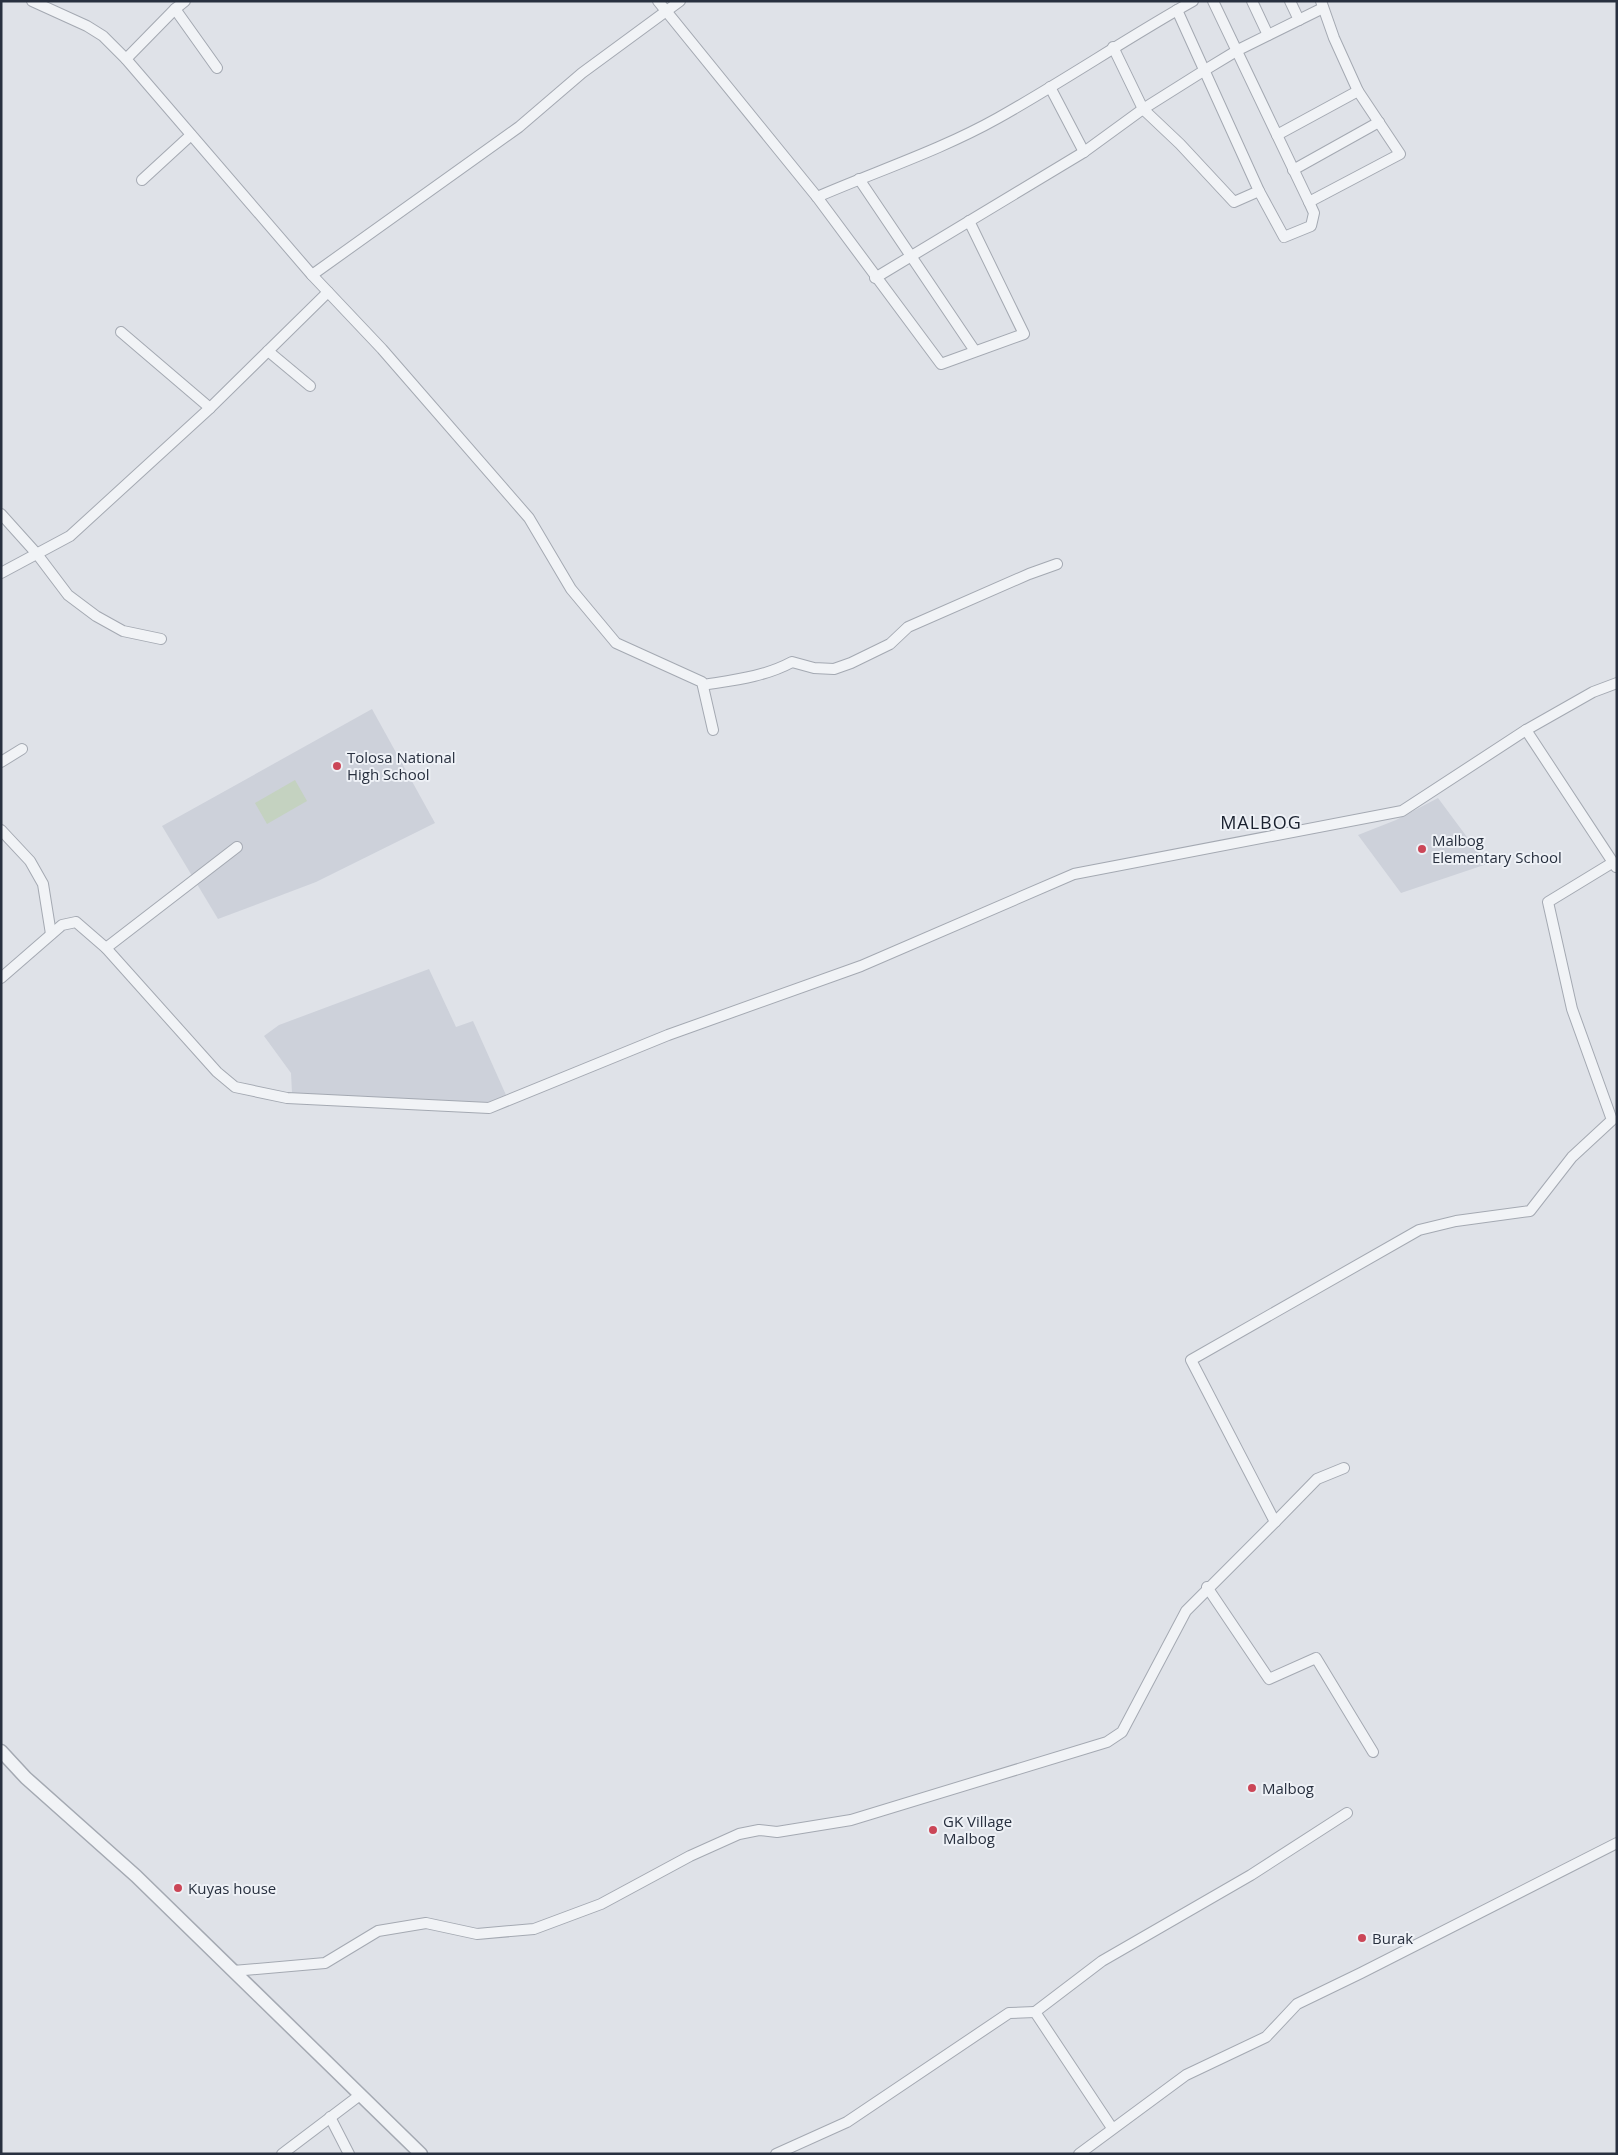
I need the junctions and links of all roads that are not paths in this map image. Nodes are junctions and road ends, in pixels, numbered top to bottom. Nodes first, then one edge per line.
1 (32, 1) edge
2 (185, 1) edge
3 (658, 1) edge
4 (680, 1) edge
5 (1193, 1) edge
6 (1213, 1) edge
7 (1252, 1) edge
8 (1290, 1) edge
9 (1322, 5) edge
10 (175, 9) junction
11 (1177, 10) junction
12 (667, 11) junction
13 (1299, 20) junction
14 (1268, 35) junction
15 (1112, 47) junction
16 (1238, 50) junction
17 (126, 59) junction
18 (216, 68) dead end
19 (1205, 70) junction
20 (1050, 87) junction
21 (1358, 91) junction
22 (1143, 109) junction
23 (1379, 122) junction
24 (191, 134) junction
25 (1278, 135) junction
26 (1084, 152) junction
27 (1293, 170) junction
28 (859, 179) junction
29 (142, 180) dead end
30 (1259, 191) junction
31 (817, 197) junction
32 (1309, 202) junction
33 (969, 221) junction
34 (910, 256) junction
35 (312, 275) junction
36 (875, 278) junction
37 (328, 292) junction
38 (121, 332) dead end
39 (268, 351) junction
40 (975, 351) junction
41 (310, 386) dead end
42 (210, 408) junction
43 (1, 514) edge
44 (37, 554) junction
45 (1058, 564) dead end
46 (1, 573) edge
47 (161, 639) dead end
48 (1617, 683) edge
49 (703, 685) junction
50 (713, 730) dead end
51 (1526, 730) junction
52 (22, 749) dead end
53 (1, 762) edge
54 (1, 830) edge
55 (237, 847) dead end
56 (1615, 866) edge
57 (51, 934) junction
58 (106, 948) junction
59 (1, 978) edge
60 (1615, 1119) edge
61 (1344, 1468) dead end
62 (1275, 1522) junction
63 (1207, 1588) junction
64 (1, 1751) edge
65 (1373, 1752) dead end
66 (1347, 1814) dead end
67 (1617, 1843) edge
68 (233, 1970) junction
69 (1035, 2012) junction
70 (360, 2095) junction
71 (330, 2117) junction
72 (1112, 2128) junction
73 (282, 2154) edge
74 (349, 2154) edge
75 (421, 2154) edge
76 (776, 2154) edge
77 (1079, 2154) edge

1 - 17 street
2 - 10 street
3 - 12 street
4 - 12 street
5 - 11 street
6 - 16 street
7 - 14 street
8 - 13 street
9 - 13 street
9 - 21 street
10 - 17 street
10 - 18 street
11 - 15 street
11 - 19 street
12 - 31 street
12 - 35 street
13 - 14 street
14 - 16 street
15 - 20 street
15 - 22 street
16 - 19 street
16 - 25 street
17 - 24 street
19 - 22 street
19 - 30 street
20 - 26 street
20 - 28 street
21 - 23 street
21 - 25 street
22 - 26 street
22 - 30 street
23 - 27 street
23 - 32 street
24 - 29 street
24 - 35 street
25 - 27 street
26 - 33 street
27 - 32 street
28 - 31 street
28 - 34 street
30 - 32 street
31 - 36 street
33 - 34 street
33 - 40 street
34 - 36 street
34 - 40 street
35 - 37 street
36 - 40 street
37 - 39 street
37 - 49 street
38 - 42 street
39 - 41 street
39 - 42 street
42 - 44 street
43 - 44 street
44 - 46 street
44 - 47 street
45 - 49 street
48 - 51 street
49 - 50 street
51 - 56 street
51 - 58 street
52 - 53 street
54 - 57 street
55 - 58 street
56 - 60 street
57 - 58 street
57 - 59 street
60 - 62 street
61 - 62 street
62 - 63 street
63 - 65 street
63 - 68 street
64 - 68 street
66 - 69 street
67 - 72 street
68 - 70 street
69 - 72 street
69 - 76 street
70 - 71 street
70 - 75 street
71 - 73 street
71 - 74 street
72 - 77 street

